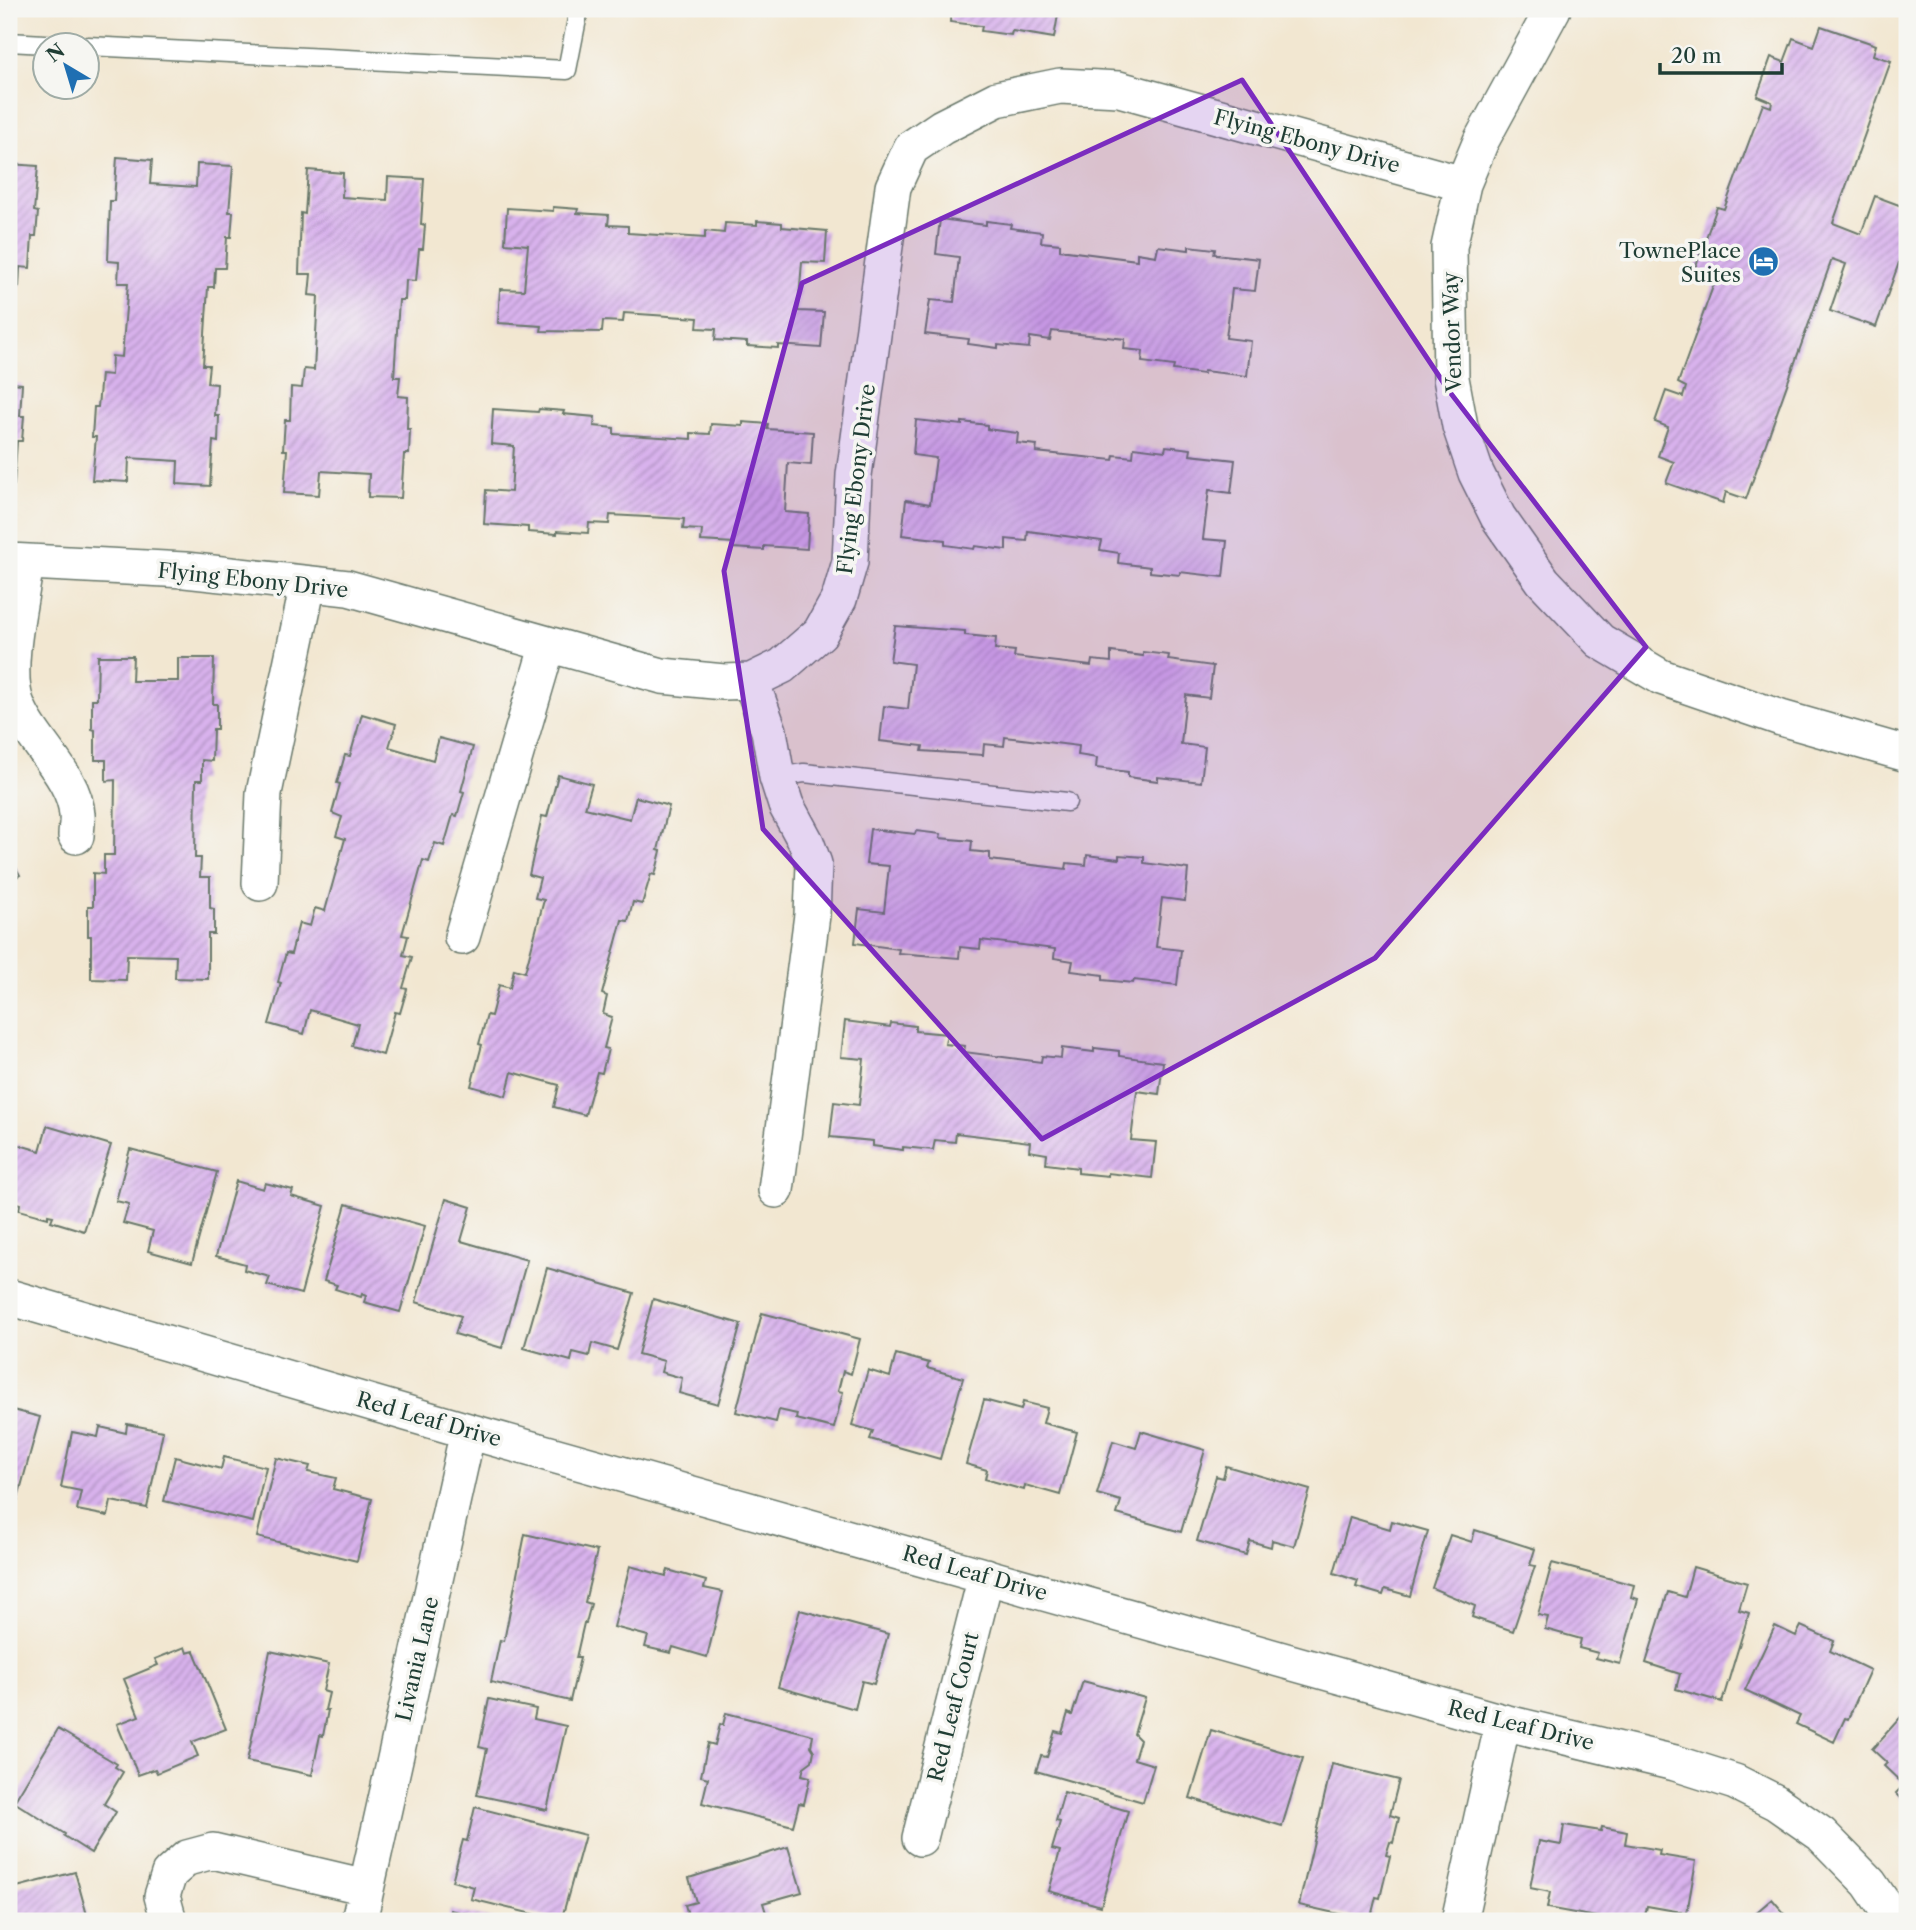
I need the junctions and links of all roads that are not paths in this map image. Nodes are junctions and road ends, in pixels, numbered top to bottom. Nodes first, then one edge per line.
1 (579, 9) edge
2 (1553, 9) edge
3 (9, 42) edge
4 (32, 43) edge
5 (102, 47) edge
6 (1463, 184) junction
7 (18, 562) edge
8 (308, 584) junction
9 (548, 644) junction
10 (751, 681) junction
11 (1907, 754) edge
12 (777, 777) junction
13 (1066, 802) dead end
14 (76, 836) dead end
15 (260, 883) dead end
16 (462, 937) dead end
17 (776, 1191) dead end
18 (9, 1297) edge
19 (468, 1431) junction
20 (986, 1576) junction
21 (1503, 1722) junction
22 (920, 1838) dead end
23 (366, 1887) junction
24 (169, 1921) edge
25 (359, 1921) edge
26 (1459, 1921) edge
27 (1895, 1921) edge

1 - 5 lane
2 - 6 street, Vendor Way
3 - 4 lane
6 - 10 street, Flying Ebony Drive
6 - 11 street, Vendor Way
7 - 8 street, Flying Ebony Drive
7 - 14 street
8 - 9 street, Flying Ebony Drive
8 - 15 street
9 - 10 street, Flying Ebony Drive
9 - 16 street
10 - 12 street
12 - 13 lane
12 - 17 street
18 - 19 street, Red Leaf Drive
19 - 20 street, Red Leaf Drive
19 - 23 street, Livania Lane
20 - 21 street, Red Leaf Drive
20 - 22 street, Red Leaf Court
21 - 26 street
21 - 27 street, Red Leaf Drive
23 - 24 street
23 - 25 street, Livania Lane

